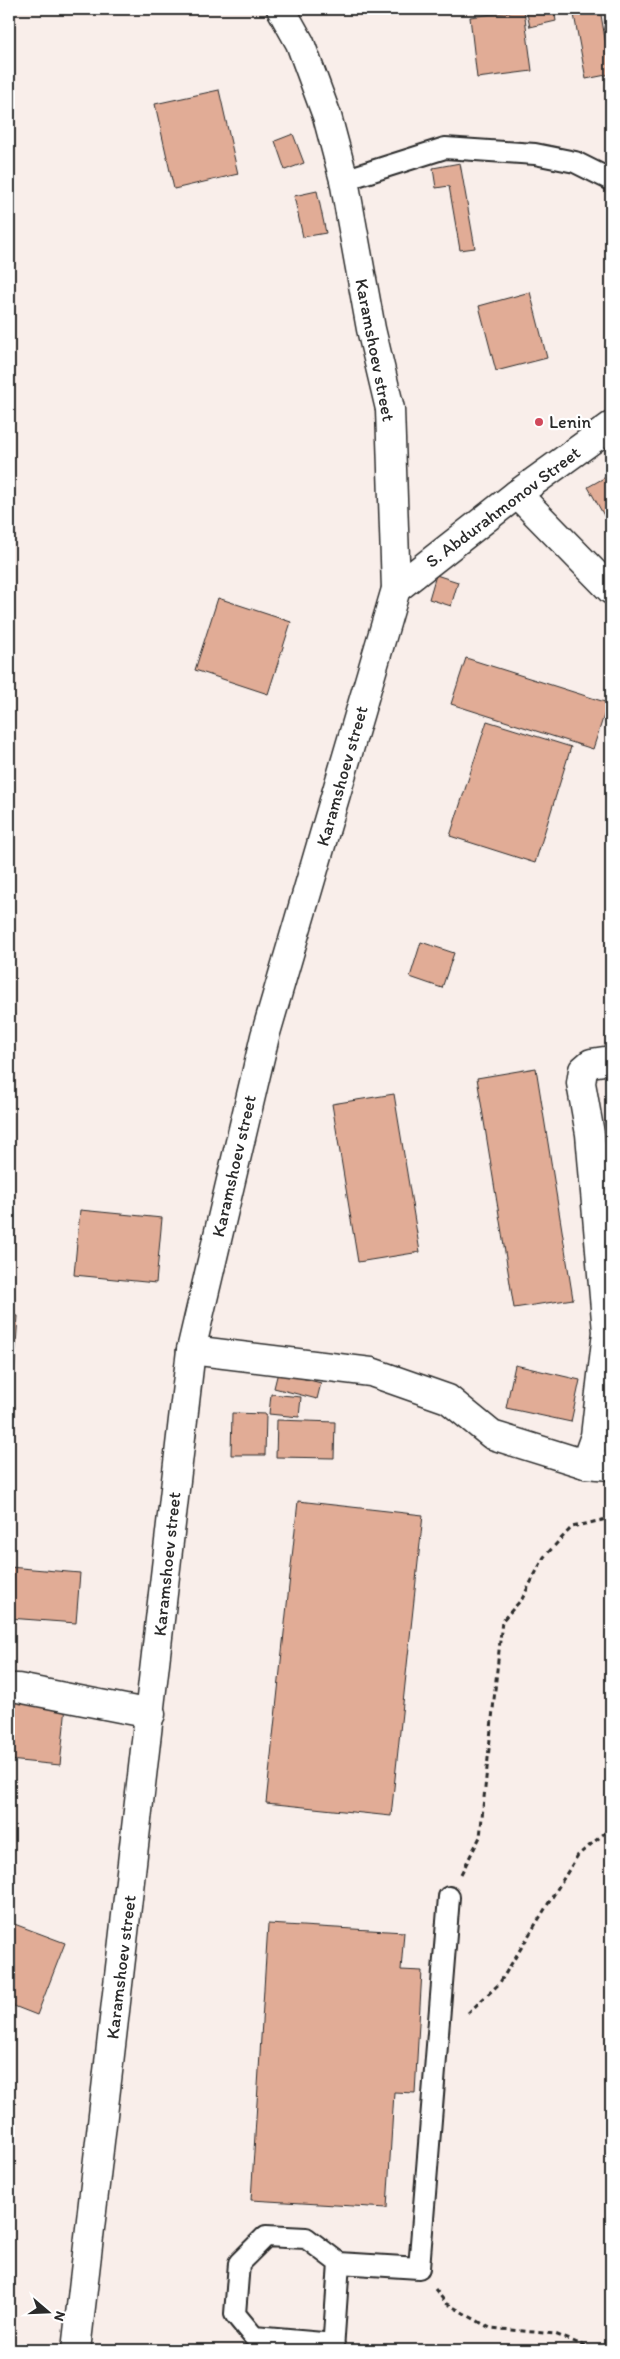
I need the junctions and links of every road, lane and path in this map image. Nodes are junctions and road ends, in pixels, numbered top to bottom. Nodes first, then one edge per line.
1 (281, 9) edge
2 (344, 180) junction
3 (611, 180) edge
4 (611, 426) edge
5 (517, 494) junction
6 (396, 589) junction
7 (611, 590) edge
8 (611, 1060) edge
9 (191, 1350) junction
10 (598, 1465) edge
11 (611, 1518) edge
12 (9, 1688) edge
13 (151, 1714) junction
14 (611, 1828) edge
15 (449, 1897) joint
16 (438, 2041) junction
17 (339, 2263) junction
18 (419, 2268) junction
19 (333, 2347) edge
20 (76, 2350) edge
21 (596, 2350) edge

1 - 2 main road, Karamshoev street
2 - 3 lane
2 - 6 main road, Karamshoev street
4 - 5 main road, S. Abdurahmonov Street
5 - 6 main road, S. Abdurahmonov Street
5 - 7 main road
6 - 9 main road, Karamshoev street
8 - 10 main road
9 - 10 main road
9 - 13 main road, Karamshoev street
11 - 15 path
12 - 13 main road
13 - 20 main road, Karamshoev street
14 - 16 path
15 - 16 lane
16 - 18 lane
17 - 18 lane
17 - 19 lane
17 - 19 lane
18 - 21 path

